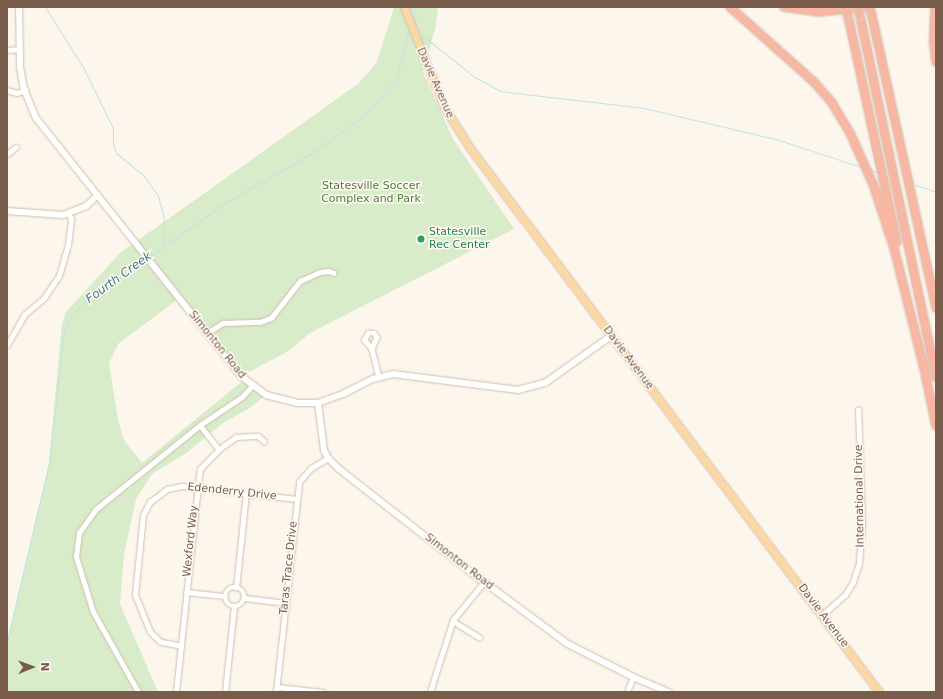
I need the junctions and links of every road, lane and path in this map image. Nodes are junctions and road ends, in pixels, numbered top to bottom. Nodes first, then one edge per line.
1 (19, 7) edge
2 (730, 7) edge
3 (784, 7) edge
4 (846, 7) edge
5 (858, 7) edge
6 (935, 7) edge
7 (870, 9) edge
8 (405, 10) edge
9 (20, 49) junction
10 (7, 50) edge
11 (936, 62) edge
12 (7, 90) edge
13 (25, 90) junction
14 (16, 148) dead end
15 (7, 154) edge
16 (98, 195) junction
17 (7, 211) edge
18 (68, 213) junction
19 (334, 274) dead end
20 (936, 308) edge
21 (207, 333) junction
22 (611, 336) junction
23 (7, 345) edge
24 (372, 349) dead end
25 (924, 368) junction
26 (379, 377) junction
27 (936, 377) edge
28 (252, 386) junction
29 (318, 403) junction
30 (858, 410) dead end
31 (200, 425) junction
32 (936, 426) edge
33 (264, 441) dead end
34 (219, 449) junction
35 (328, 458) junction
36 (196, 488) junction
37 (246, 493) junction
38 (296, 499) junction
39 (484, 582) junction
40 (236, 588) junction
41 (186, 592) junction
42 (225, 596) junction
43 (244, 598) junction
44 (286, 603) junction
45 (234, 607) junction
46 (822, 615) junction
47 (453, 621) junction
48 (479, 637) dead end
49 (180, 646) junction
50 (633, 678) junction
51 (276, 689) edge
52 (138, 692) edge
53 (176, 692) edge
54 (225, 692) edge
55 (323, 692) edge
56 (430, 692) edge
57 (627, 692) edge
58 (669, 692) edge
59 (879, 692) edge

1 - 9 street, Simonton Road
2 - 25 highway
3 - 7 highway
4 - 25 highway, bridge
5 - 27 highway, bridge
6 - 11 highway
7 - 20 highway
8 - 22 main road, Davie Avenue
9 - 10 street
9 - 13 street, Simonton Road
12 - 13 street
13 - 16 street, Simonton Road
14 - 15 street
16 - 18 street
16 - 21 street, Simonton Road
17 - 18 street
18 - 23 street
19 - 21 street
21 - 28 street, Simonton Road
22 - 26 street
22 - 46 main road, Davie Avenue
24 - 26 street
25 - 32 highway
26 - 29 street
28 - 29 street, Simonton Road
28 - 31 street
29 - 35 street
30 - 46 street, International Drive
31 - 34 street
31 - 52 street
33 - 34 street, Wexford Way
34 - 36 street, Wexford Way
35 - 38 street, Taras Trace Drive
35 - 39 street, Simonton Road
36 - 37 street, Edenderry Drive
36 - 41 street, Wexford Way
36 - 49 street, Edenderry Drive
37 - 38 street, Edenderry Drive
37 - 40 street
38 - 44 street, Taras Trace Drive
39 - 47 street
39 - 50 street, Simonton Road
40 - 42 street
40 - 43 street
41 - 42 street
41 - 49 street, Wexford Way
42 - 45 street
43 - 44 street
43 - 45 street
44 - 51 street, Taras Trace Drive
45 - 54 street
46 - 59 main road, Davie Avenue
47 - 48 street
47 - 56 street
49 - 53 street, Wexford Way
50 - 57 street
50 - 58 street, Simonton Road
51 - 55 street

